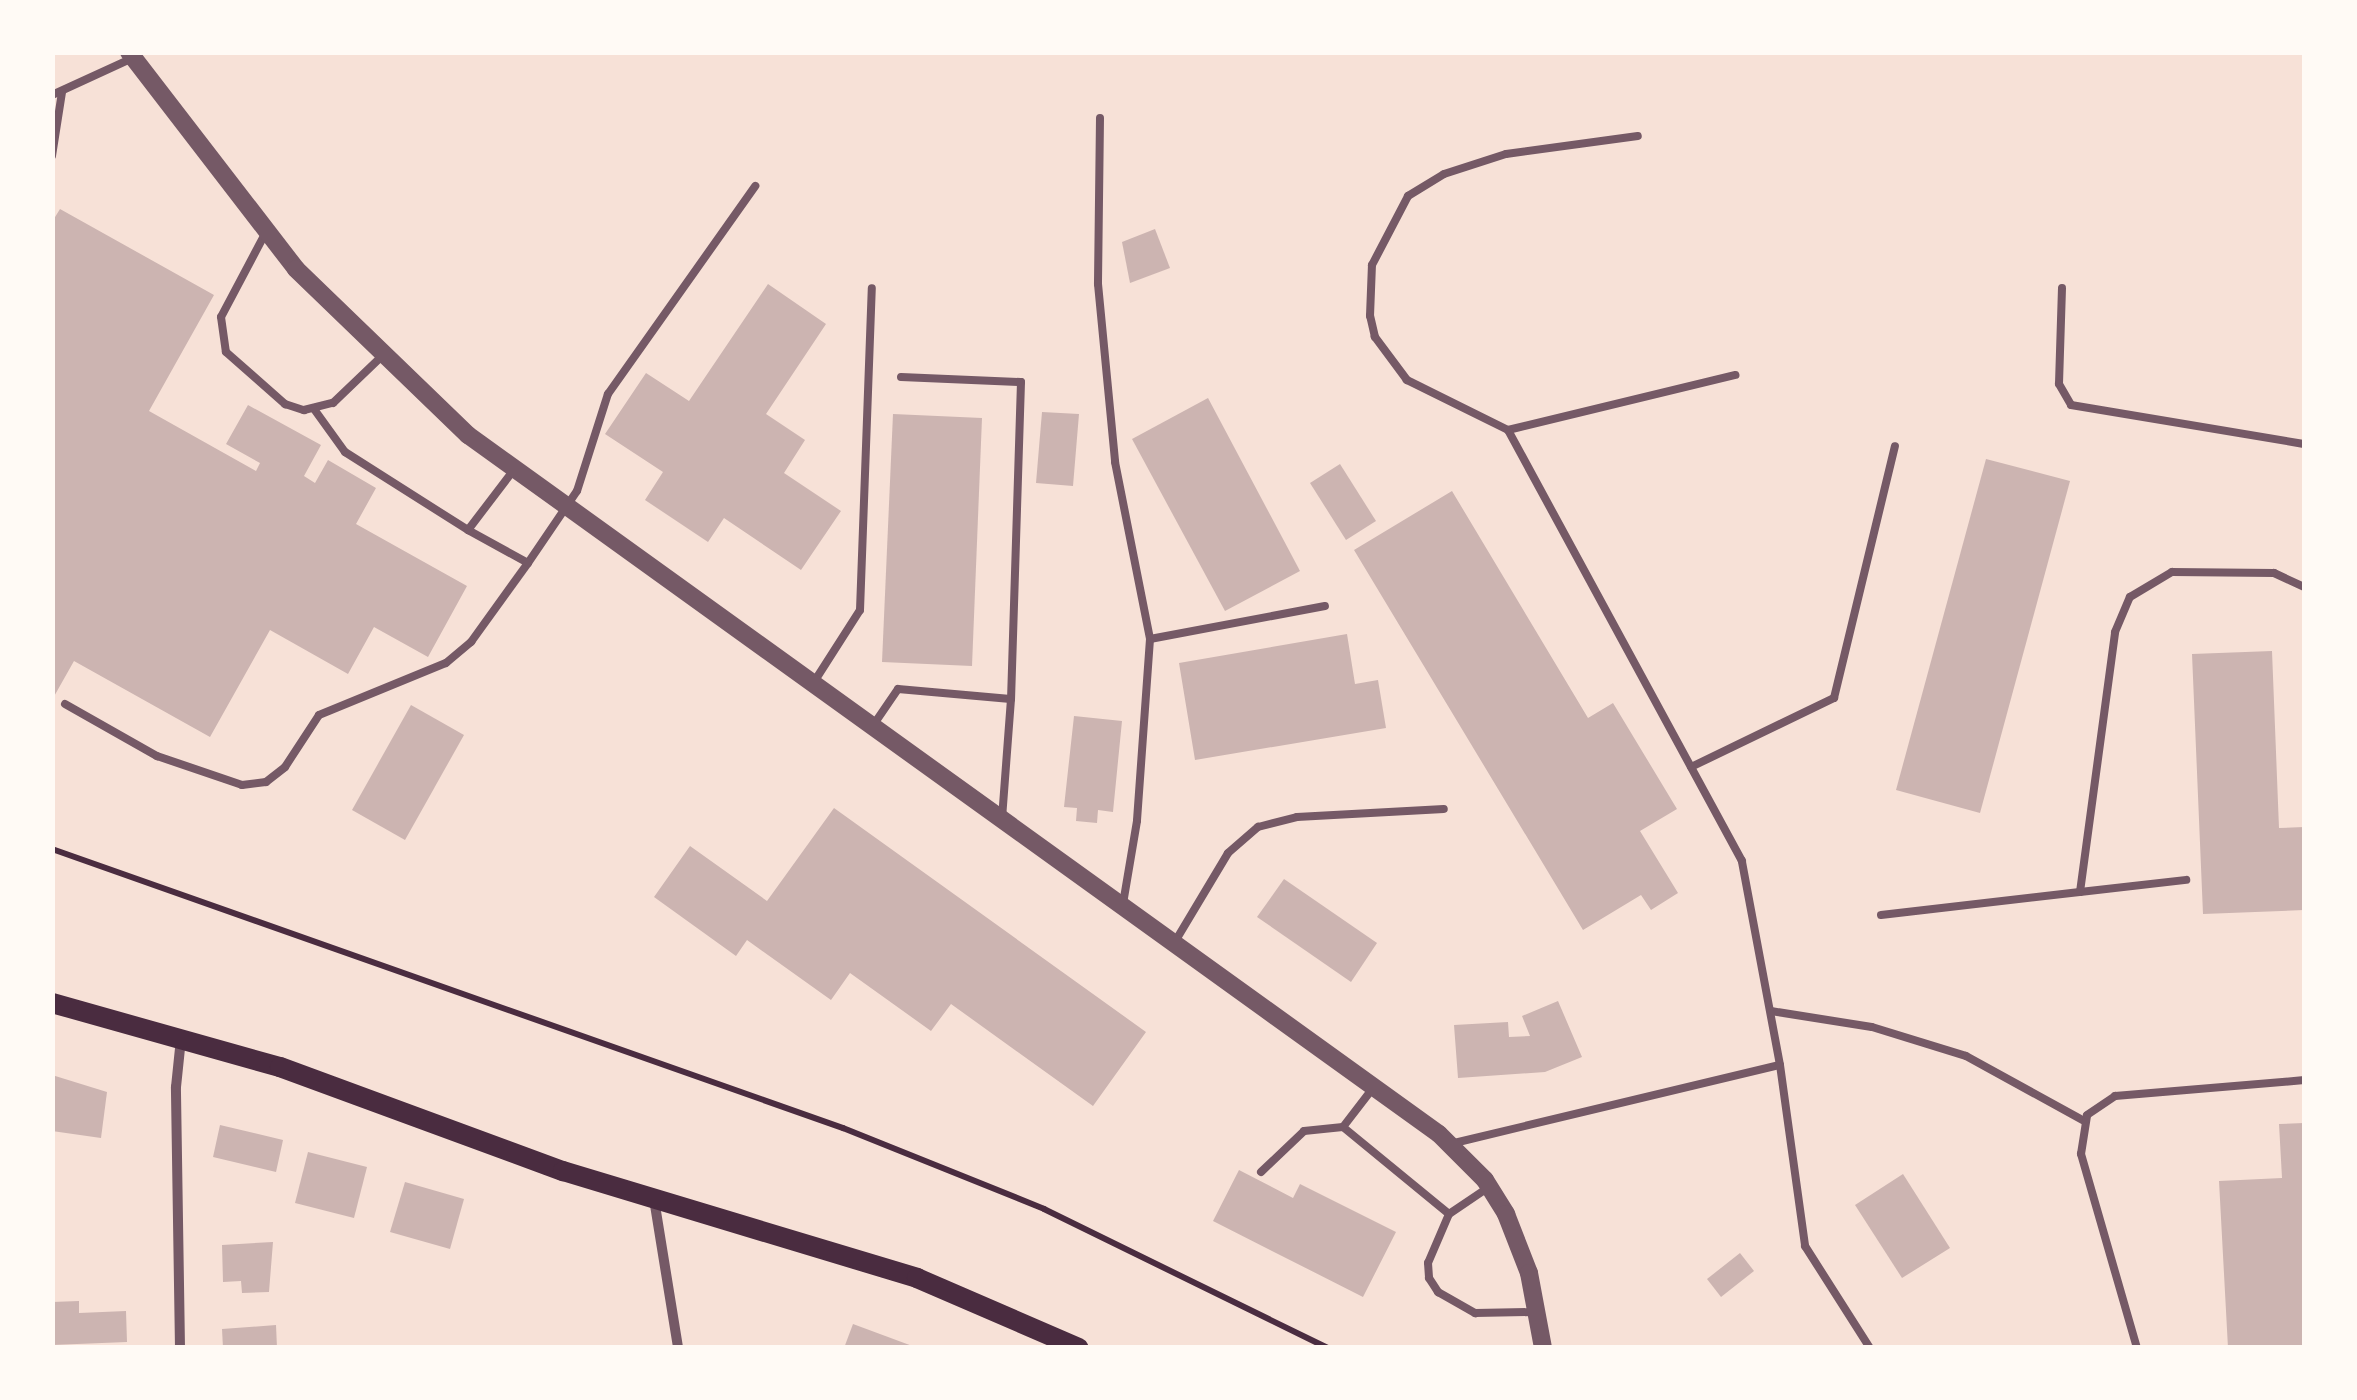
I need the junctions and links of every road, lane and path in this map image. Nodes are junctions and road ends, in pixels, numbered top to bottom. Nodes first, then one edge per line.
1 (131, 55) edge
2 (57, 94) edge
3 (1100, 118) dead end
4 (1638, 136) dead end
5 (52, 156) edge
6 (755, 186) dead end
7 (266, 232) junction
8 (872, 288) dead end
9 (2062, 288) dead end
10 (381, 357) junction
11 (1734, 375) dead end
12 (901, 377) dead end
13 (314, 409) junction
14 (1508, 430) junction
15 (2304, 444) edge
16 (1894, 446) dead end
17 (512, 470) junction
18 (566, 511) junction
19 (468, 530) junction
20 (528, 563) junction
21 (2304, 586) edge
22 (1325, 606) dead end
23 (1150, 639) junction
24 (812, 686) junction
25 (1011, 699) junction
26 (65, 704) dead end
27 (871, 728) junction
28 (1691, 767) junction
29 (1444, 809) dead end
30 (1002, 819) junction
31 (52, 849) edge
32 (2186, 880) dead end
33 (2080, 892) junction
34 (1124, 904) junction
35 (1881, 915) dead end
36 (1176, 940) junction
37 (52, 1004) edge
38 (1771, 1012) junction
39 (182, 1036) junction
40 (1780, 1064) junction
41 (2304, 1080) edge
42 (1376, 1084) junction
43 (2084, 1121) junction
44 (1344, 1127) junction
45 (1450, 1144) junction
46 (1262, 1172) dead end
47 (1490, 1187) junction
48 (654, 1198) junction
49 (1449, 1214) junction
50 (1538, 1312) junction
51 (180, 1348) edge
52 (678, 1348) edge
53 (1079, 1348) edge
54 (1328, 1348) edge
55 (1543, 1348) edge
56 (1870, 1348) edge
57 (2137, 1348) edge

1 - 2 lane
1 - 7 street
2 - 5 lane
3 - 23 lane
4 - 14 lane
6 - 18 lane
7 - 10 street
7 - 13 lane
8 - 24 lane
9 - 15 lane
10 - 13 lane
10 - 17 street
11 - 14 lane
12 - 25 lane
13 - 19 lane
14 - 28 lane
16 - 28 lane
17 - 18 street
17 - 19 lane
18 - 20 lane
18 - 24 street
19 - 20 lane
20 - 26 lane
21 - 33 lane
22 - 23 lane
23 - 34 lane
24 - 27 street
25 - 27 lane
25 - 30 lane
27 - 30 street
28 - 38 lane
29 - 36 lane
30 - 34 street
31 - 54 path
32 - 33 lane
33 - 35 lane
34 - 36 street
36 - 42 street
37 - 39 main road
38 - 40 lane
38 - 43 lane
39 - 48 main road
39 - 51 street
40 - 45 lane
40 - 56 lane
41 - 43 lane
42 - 44 lane
42 - 45 street
43 - 57 lane
44 - 46 lane
44 - 49 lane
45 - 47 street
47 - 49 lane
47 - 50 street
48 - 52 street
48 - 53 main road
49 - 50 lane
50 - 55 street

